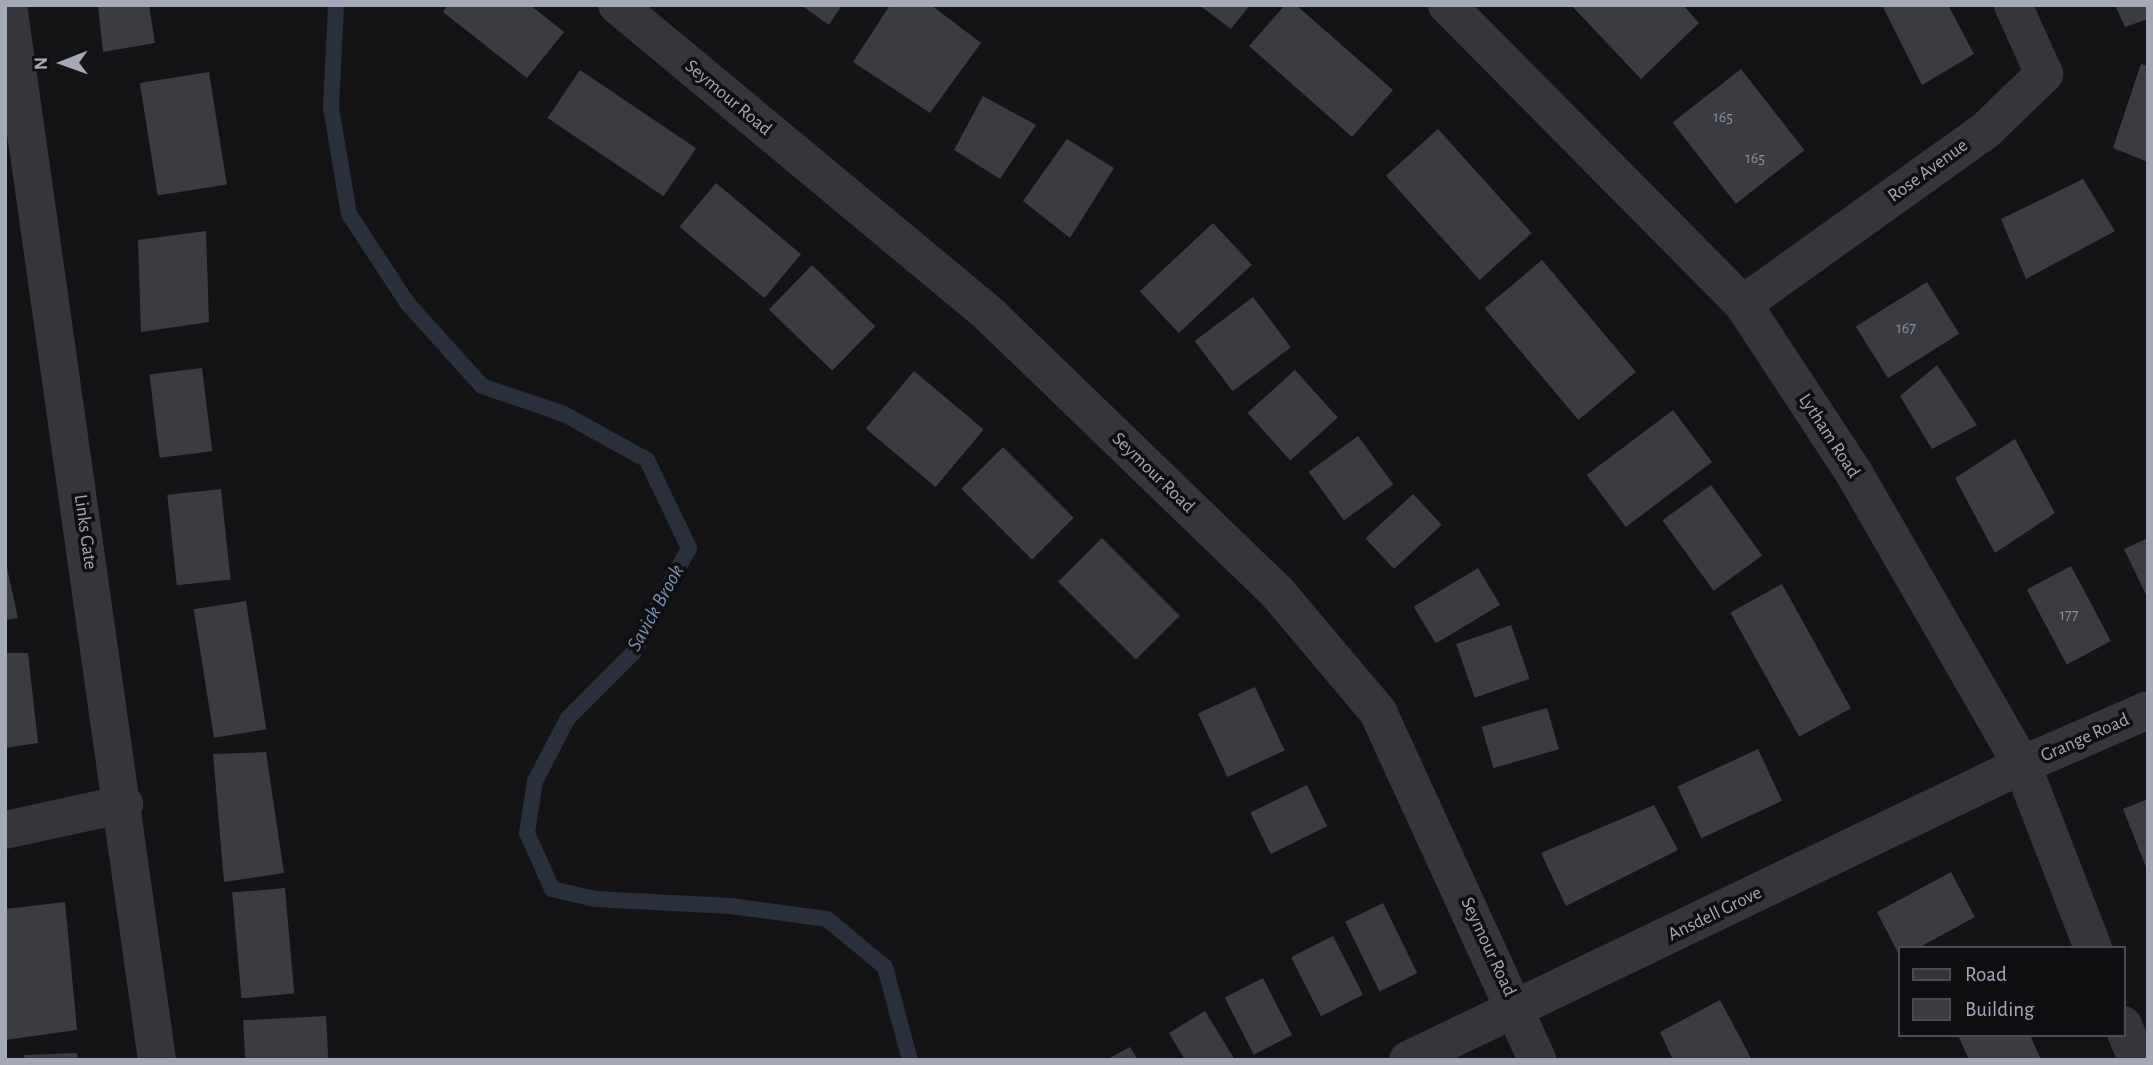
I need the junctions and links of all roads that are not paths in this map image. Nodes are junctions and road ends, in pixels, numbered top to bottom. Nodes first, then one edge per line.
1 (8, 5) edge
2 (617, 5) edge
3 (1447, 5) edge
4 (2012, 5) edge
5 (12, 57) edge
6 (1743, 304) junction
7 (2148, 710) edge
8 (2022, 765) junction
9 (124, 804) junction
10 (5, 830) edge
11 (2092, 946) edge
12 (1518, 1010) junction
13 (2125, 1030) edge
14 (157, 1060) edge
15 (1408, 1060) edge
16 (1537, 1060) edge
17 (2137, 1060) edge

1 - 5 street, Links Gate
2 - 12 street, Seymour Road
3 - 6 street, Lytham Road
4 - 6 street, Rose Avenue
5 - 9 street, Links Gate
6 - 8 street, Lytham Road
7 - 8 street, Grange Road
8 - 11 street, Lytham Road
8 - 12 street, Ansdell Grove
9 - 10 street
9 - 14 street, Links Gate
12 - 15 street, Ansdell Grove
12 - 16 street, Seymour Road
13 - 17 street

